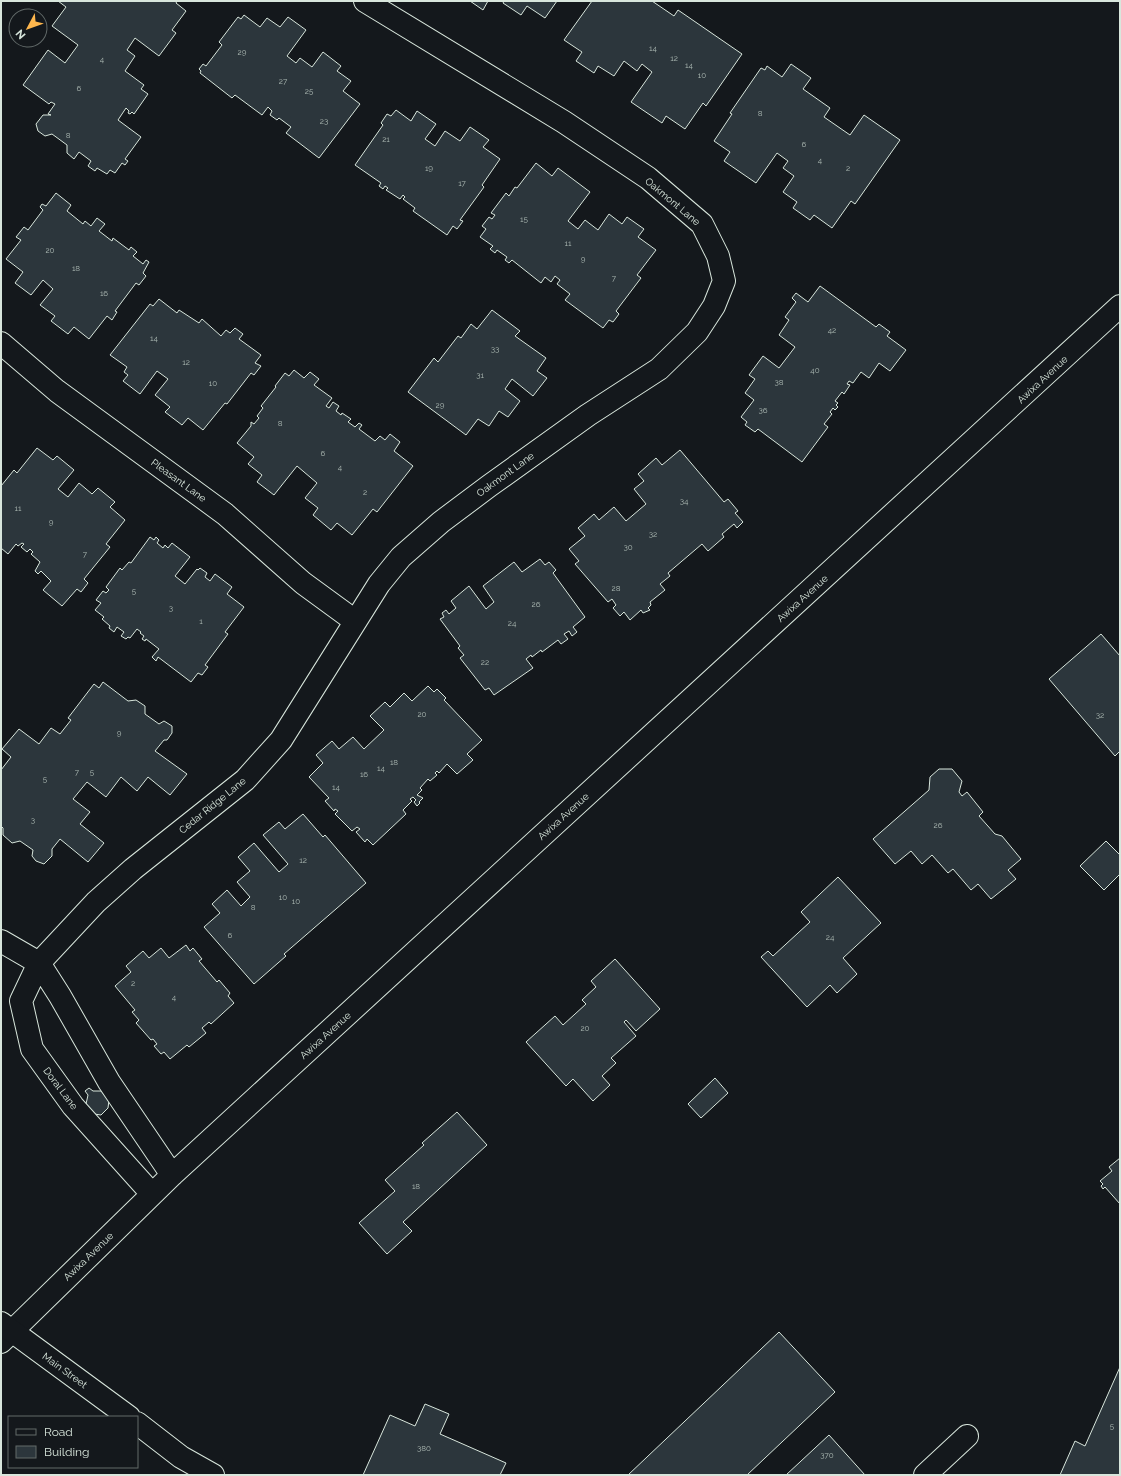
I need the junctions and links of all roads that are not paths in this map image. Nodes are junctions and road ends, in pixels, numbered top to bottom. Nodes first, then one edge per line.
1 (364, 1) edge
2 (1120, 306) edge
3 (1, 342) edge
4 (355, 621) junction
5 (1, 941) edge
6 (39, 963) junction
7 (172, 1175) junction
8 (152, 1194) junction
9 (4, 1332) edge
10 (128, 1416) edge
11 (138, 1424) edge
12 (967, 1436) dead end
13 (213, 1475) edge
14 (925, 1475) edge

1 - 4 street, Oakmont Lane
2 - 7 street, Awixa Avenue
3 - 4 street, Pleasant Lane
4 - 6 street, Cedar Ridge Lane
5 - 6 street
6 - 7 street
6 - 8 street, Doral Lane
7 - 8 street, Awixa Avenue
8 - 9 street, Awixa Avenue
9 - 10 street, Main Street
11 - 13 street
12 - 14 street

